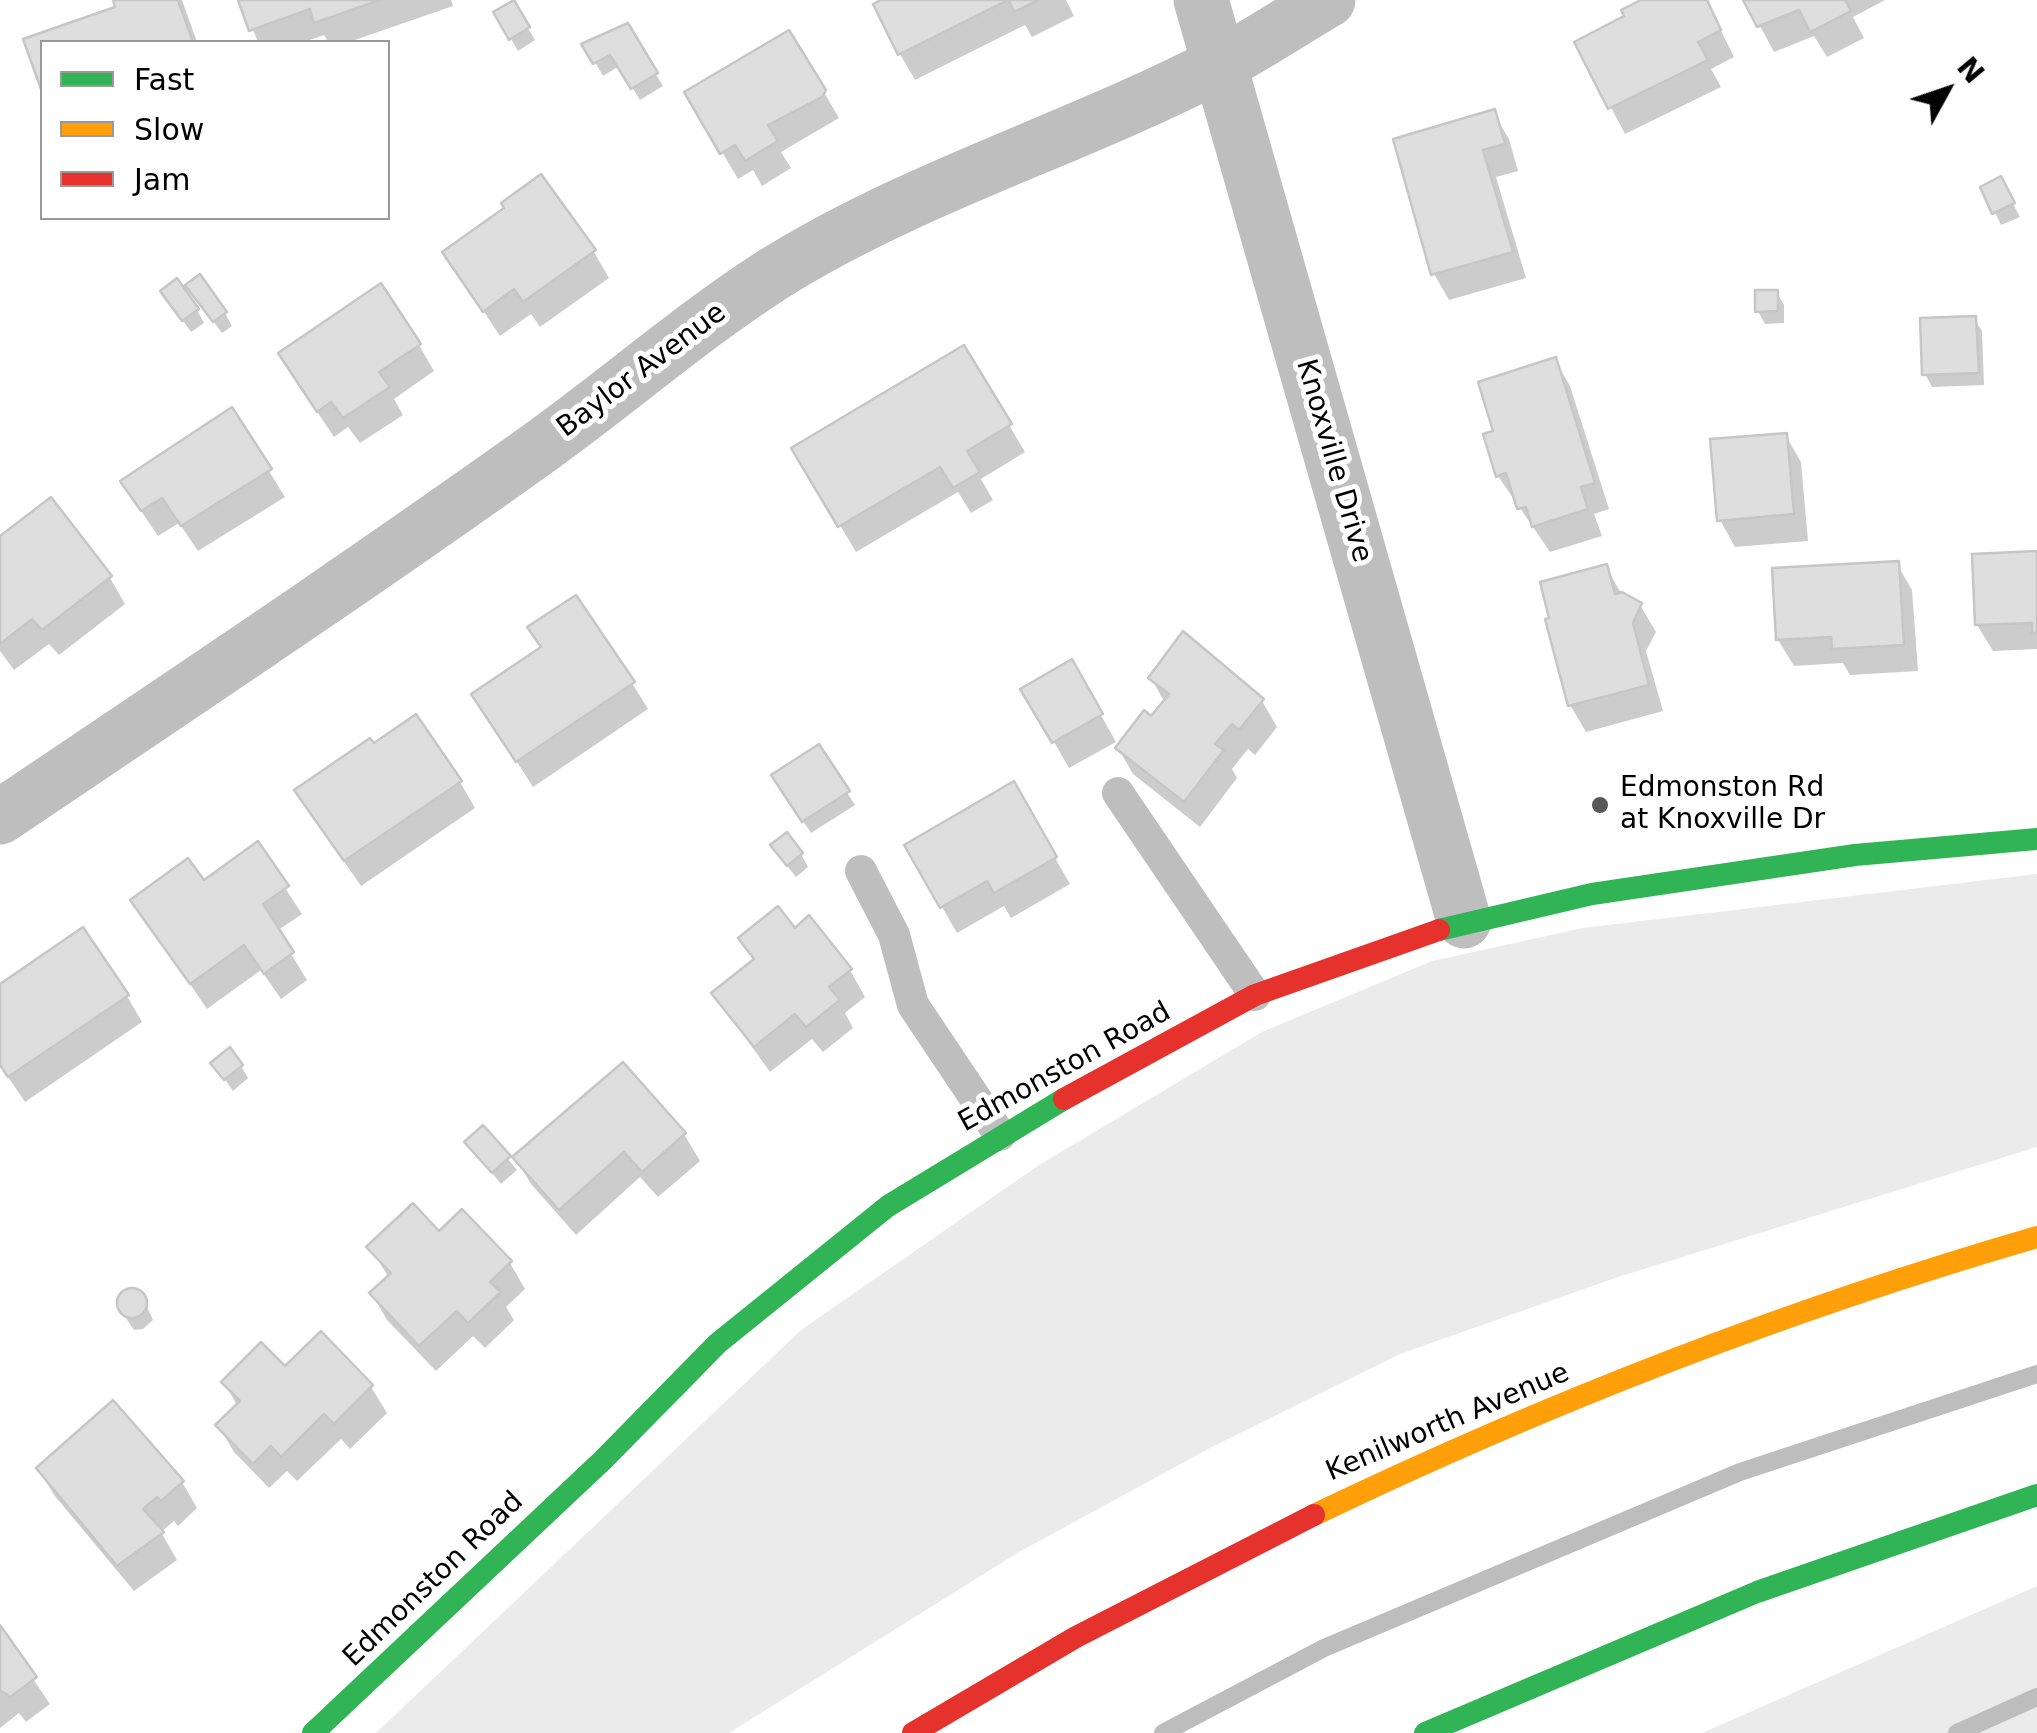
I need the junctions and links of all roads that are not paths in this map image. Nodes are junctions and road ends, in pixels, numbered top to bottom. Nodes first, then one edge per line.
1 (1201, 0) edge
2 (1328, 0) edge
3 (1220, 64) junction
4 (1118, 793) dead end
5 (0, 818) edge
6 (2037, 838) edge
7 (861, 871) dead end
8 (1464, 921) junction
9 (1255, 995) junction
10 (1000, 1135) junction
11 (2037, 1238) edge
12 (2037, 1495) edge
13 (313, 1733) edge
14 (913, 1733) edge
15 (1425, 1733) edge

1 - 3 street, Knoxville Drive
2 - 3 street, Baylor Avenue
3 - 5 street, Baylor Avenue
3 - 8 street, Knoxville Drive
4 - 9 lane
6 - 8 street, Edmonston Road
7 - 10 lane
8 - 9 street, Edmonston Road
9 - 10 street, Edmonston Road
10 - 13 street, Edmonston Road
11 - 14 street, Kenilworth Avenue
12 - 15 street

